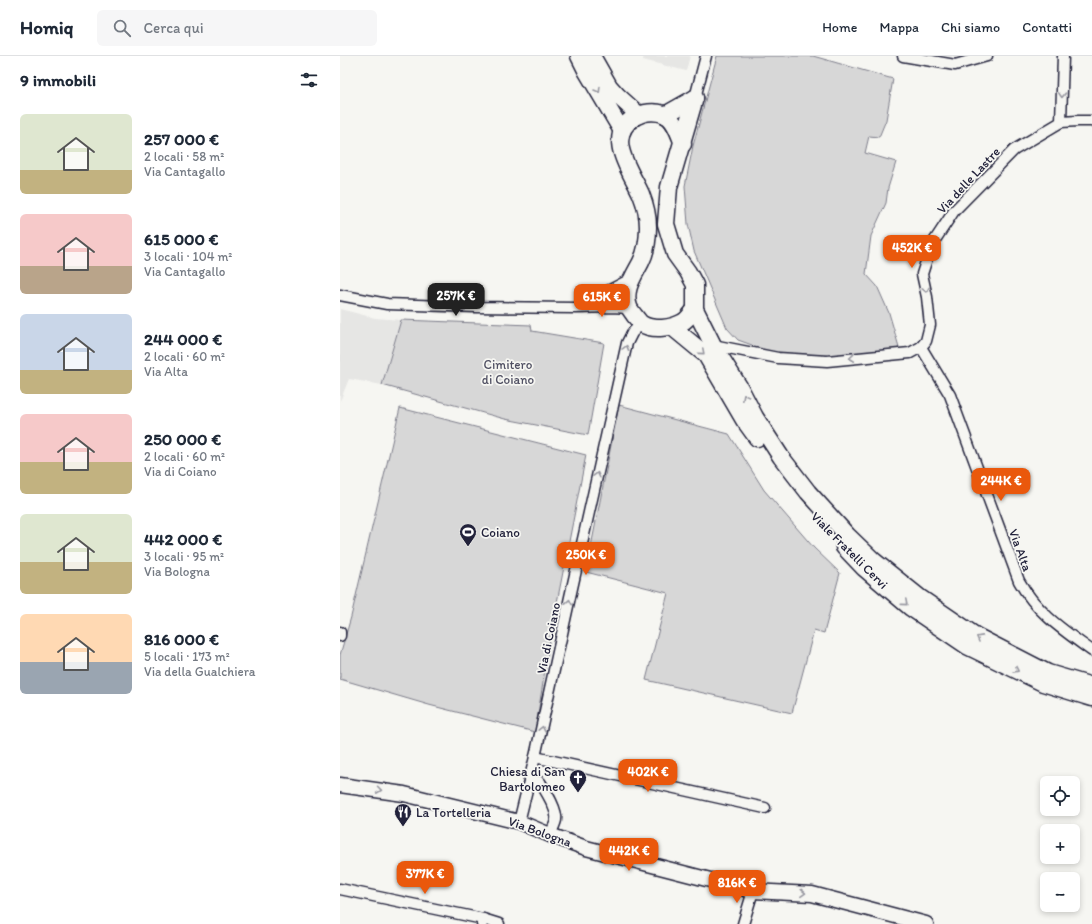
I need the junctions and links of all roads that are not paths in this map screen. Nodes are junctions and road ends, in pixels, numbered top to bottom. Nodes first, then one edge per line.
1 (579, 56) edge
2 (592, 56) edge
3 (706, 56) edge
4 (903, 56) edge
5 (987, 56) edge
6 (1063, 56) edge
7 (696, 98) junction
8 (639, 115) junction
9 (665, 115) junction
10 (1092, 121) edge
11 (1061, 122) junction
12 (622, 131) junction
13 (683, 144) junction
14 (631, 279) junction
15 (340, 296) edge
16 (576, 308) junction
17 (629, 308) junction
18 (695, 309) junction
19 (641, 324) junction
20 (672, 327) junction
21 (713, 345) junction
22 (922, 347) junction
23 (340, 632) edge
24 (340, 636) edge
25 (1092, 651) edge
26 (1092, 686) edge
27 (1092, 698) edge
28 (535, 757) junction
29 (530, 780) junction
30 (340, 785) edge
31 (765, 808) dead end
32 (519, 822) junction
33 (550, 835) junction
34 (340, 888) edge
35 (753, 891) junction
36 (482, 921) edge
37 (499, 924) edge
38 (743, 924) edge
39 (926, 924) edge

1 -> 12 main road
2 - 8 main road
3 - 7 street
4 - 5 street
6 -> 11 street
7 - 9 main road
7 - 13 main road, Viale Fratelli Cervi
8 - 9 main road
8 - 12 main road
9 - 13 main road
10 - 11 street
11 -> 22 street, Via delle Lastre
12 - 14 main road
13 - 18 main road, Viale Fratelli Cervi
14 - 16 street
14 - 17 main road
15 - 16 street
16 - 17 street
17 - 19 main road
18 - 20 main road
18 - 21 main road, Viale Fratelli Cervi
19 - 20 main road
28 -> 19 street, Via di Coiano
20 -> 27 main road, Viale Fratelli Cervi
22 -> 21 street
26 -> 21 main road, Viale Fratelli Cervi
22 - 25 street, Via Alta
23 - 24 street
28 - 29 street, Via di Coiano
28 - 31 street
29 - 32 street, Via di Coiano
29 - 33 street
30 -> 32 street, Via Bologna
32 - 33 street, Via Bologna
33 - 35 street, Via Bologna
34 - 36 street
35 - 38 street
35 -> 39 street, Via Bologna
36 - 37 street

